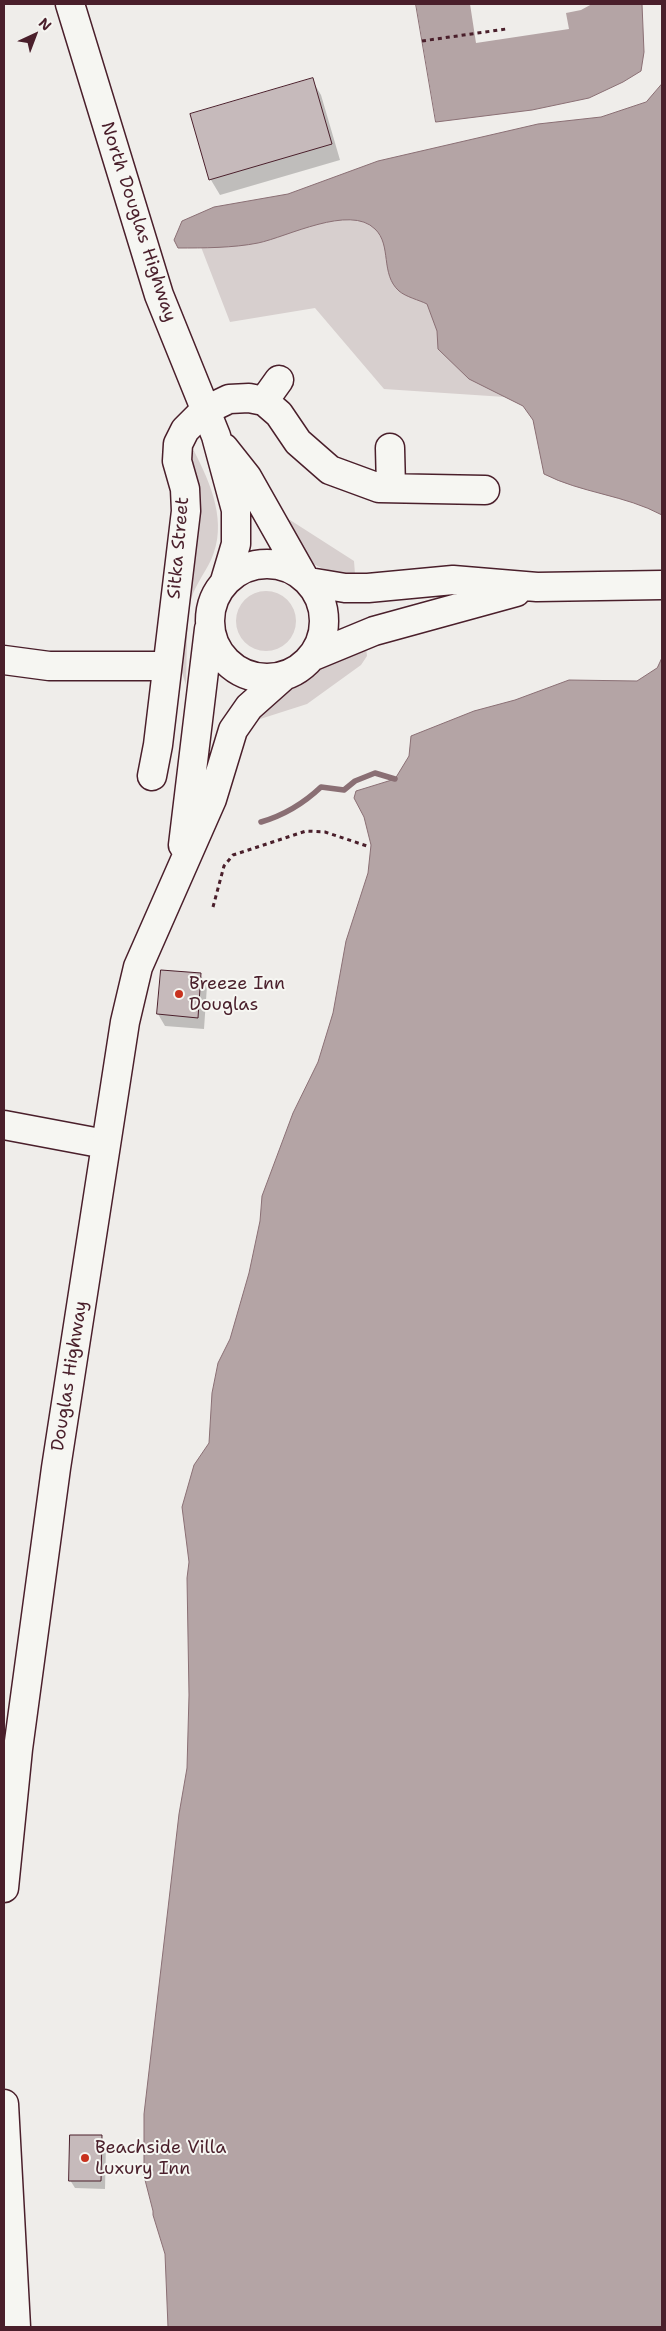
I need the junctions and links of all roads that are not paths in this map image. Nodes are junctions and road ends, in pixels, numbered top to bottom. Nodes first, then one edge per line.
1 (70, 4) edge
2 (204, 410) junction
3 (216, 436) junction
4 (390, 448) dead end
5 (390, 488) junction
6 (485, 490) dead end
7 (306, 579) junction
8 (225, 581) junction
9 (662, 585) edge
10 (537, 587) junction
11 (210, 625) junction
12 (311, 657) junction
13 (4, 660) edge
14 (167, 666) junction
15 (285, 675) junction
16 (152, 776) dead end
17 (180, 874) junction
18 (4, 1124) edge
19 (105, 1144) junction
20 (4, 1888) edge
21 (4, 2104) edge
22 (16, 2327) edge

1 - 2 main road, North Douglas Highway
2 - 3 main road, North Douglas Highway
2 - 5 main road
2 - 14 main road, Sitka Street
3 - 7 main road
3 - 8 main road
4 - 5 main road
5 - 6 main road
7 - 8 main road
7 - 10 main road
7 - 12 main road
8 - 11 main road
9 - 10 main road
10 - 12 main road
11 - 15 main road
11 - 17 main road
12 - 15 main road
13 - 14 main road
14 - 16 main road, Sitka Street
15 - 17 main road, Douglas Highway
17 - 19 main road, Douglas Highway
18 - 19 main road
19 - 20 main road, Douglas Highway
21 - 22 main road

